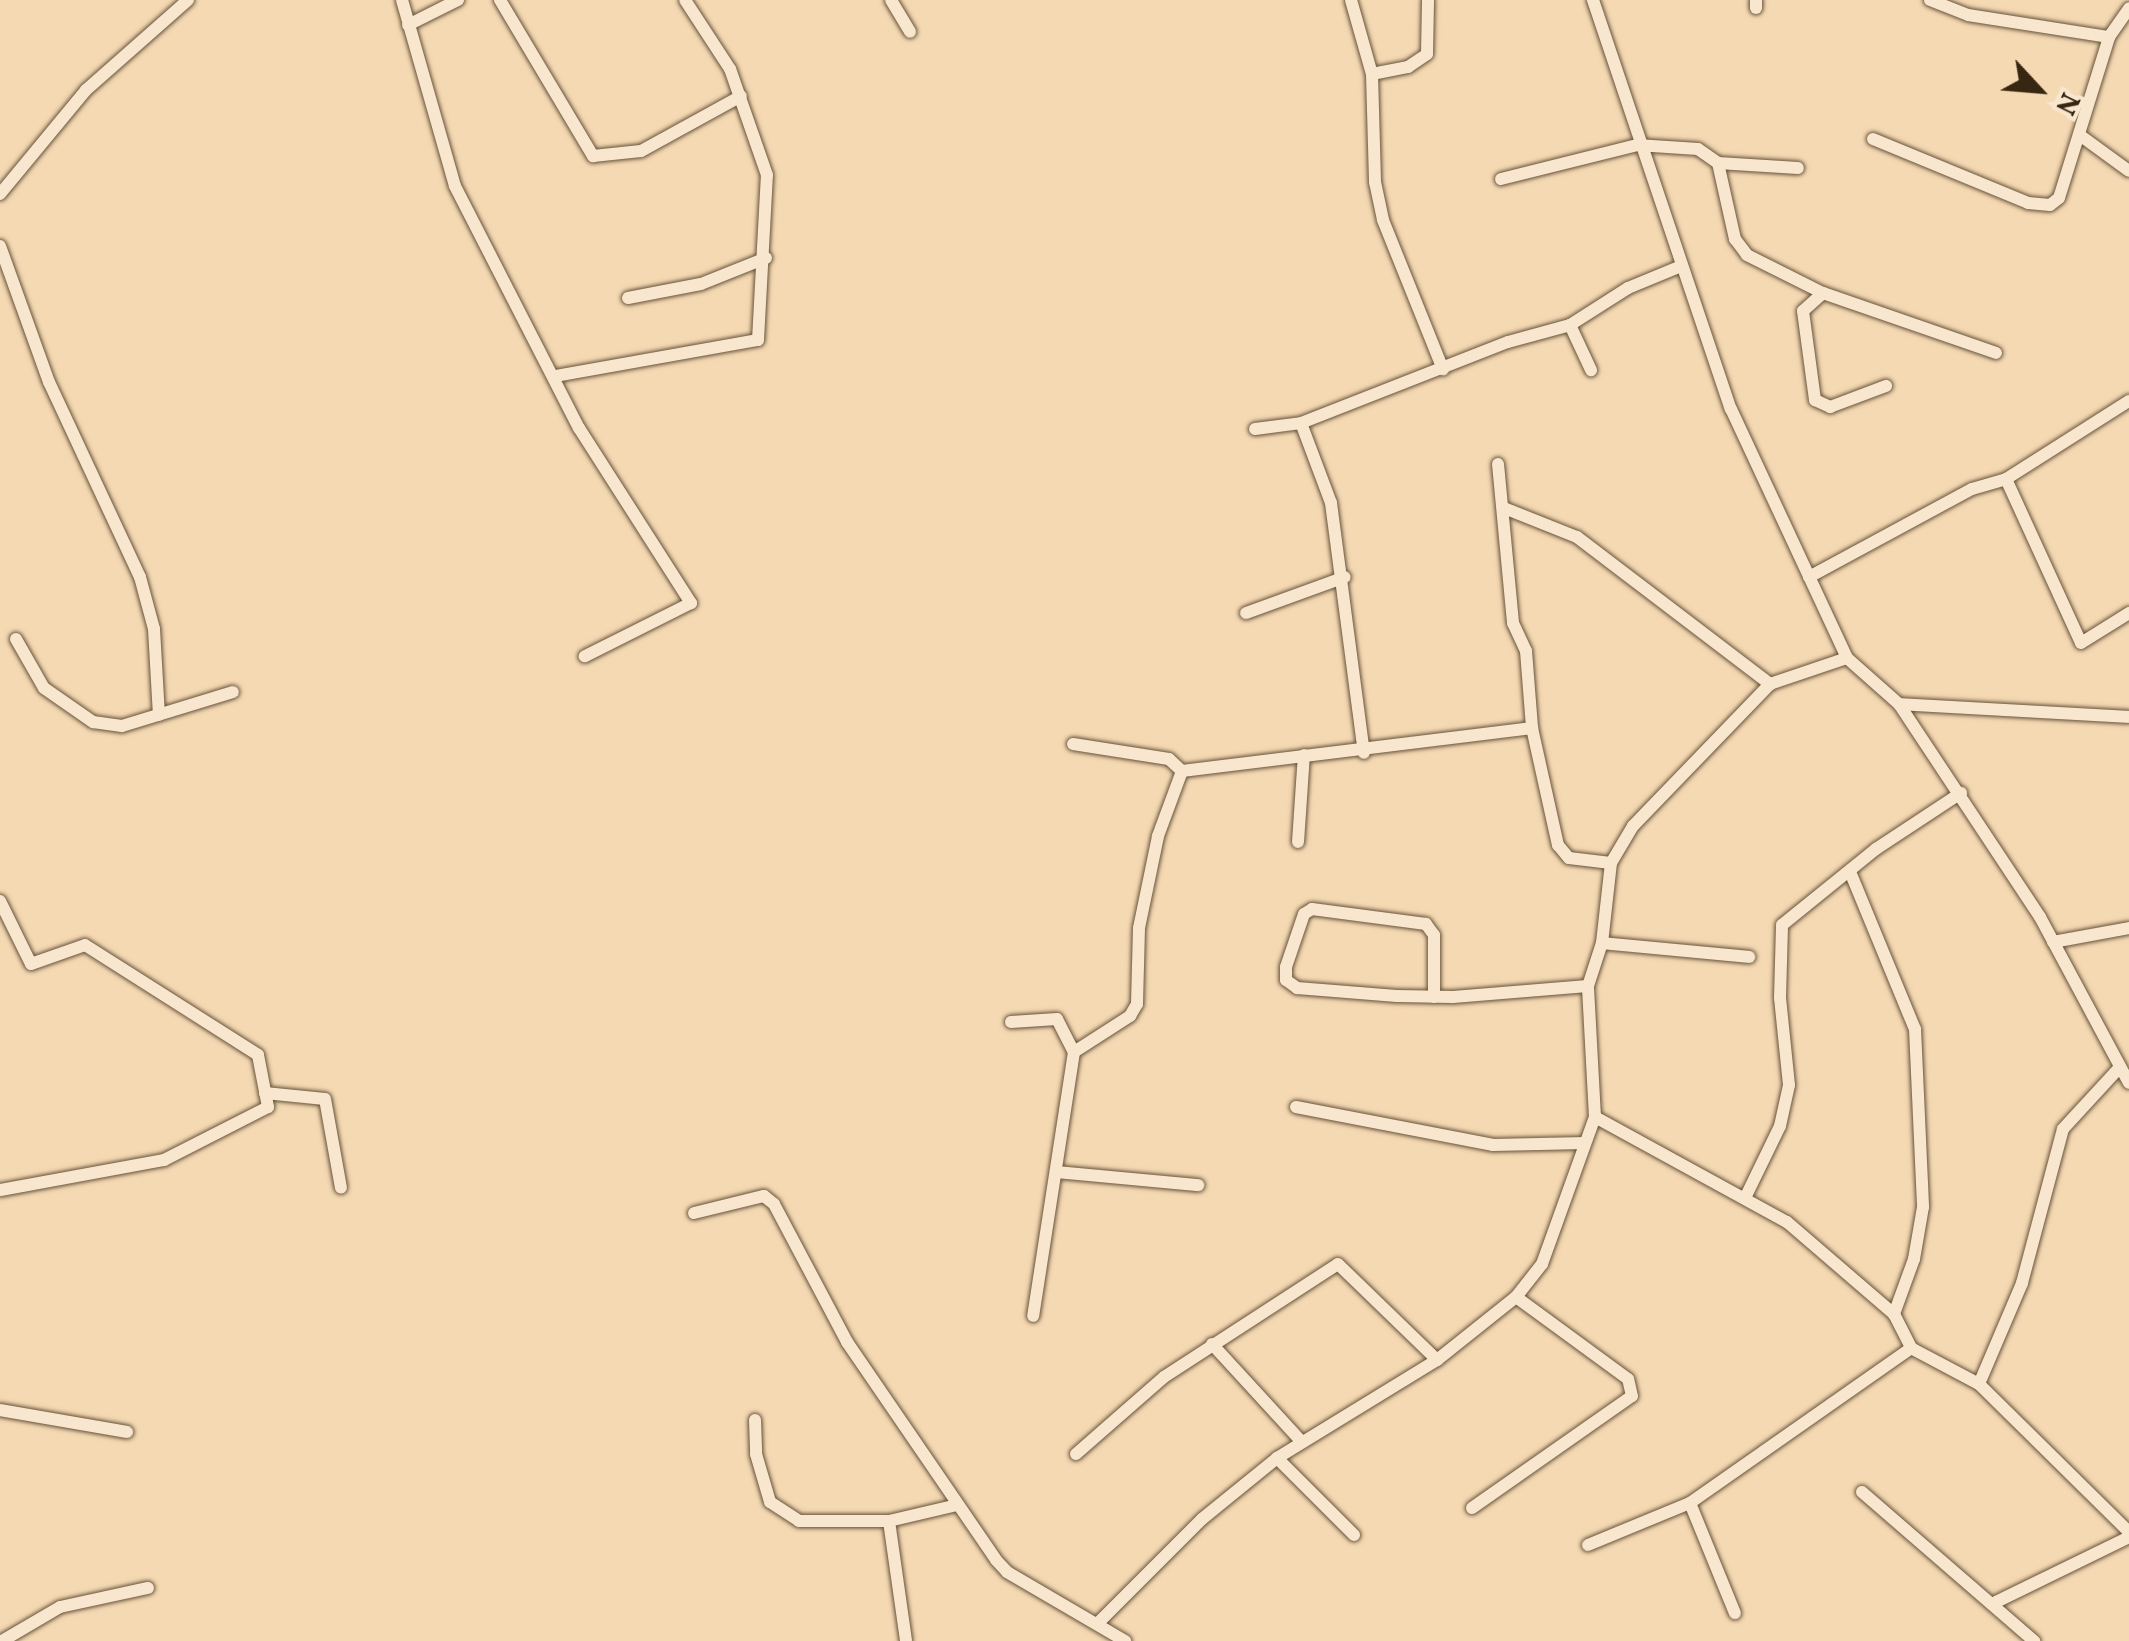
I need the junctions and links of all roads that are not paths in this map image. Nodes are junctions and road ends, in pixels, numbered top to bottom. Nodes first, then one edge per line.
1 (188, 0) edge
2 (402, 0) edge
3 (458, 0) edge
4 (500, 0) edge
5 (686, 0) edge
6 (891, 0) edge
7 (1351, 0) edge
8 (1428, 0) edge
9 (1592, 0) edge
10 (1930, 0) edge
11 (2129, 8) edge
12 (408, 25) junction
13 (910, 32) dead end
14 (2109, 36) junction
15 (1372, 74) junction
16 (741, 96) junction
17 (2081, 136) junction
18 (1873, 139) dead end
19 (1636, 145) junction
20 (1718, 163) junction
21 (1798, 168) dead end
22 (2129, 171) edge
23 (1502, 179) dead end
24 (0, 194) edge
25 (0, 246) edge
26 (766, 258) junction
27 (1679, 267) junction
28 (1823, 294) junction
29 (628, 298) dead end
30 (1570, 325) junction
31 (1996, 353) dead end
32 (1443, 369) junction
33 (1591, 370) dead end
34 (555, 376) junction
35 (1886, 386) dead end
36 (2129, 400) edge
37 (1301, 423) junction
38 (1256, 429) dead end
39 (1498, 464) dead end
40 (2006, 480) junction
41 (1504, 508) junction
42 (1345, 577) junction
43 (1809, 578) junction
44 (1246, 613) dead end
45 (2129, 613) edge
46 (16, 639) dead end
47 (585, 656) dead end
48 (1847, 658) junction
49 (1770, 684) junction
50 (233, 692) dead end
51 (1898, 704) junction
52 (159, 716) junction
53 (2129, 717) edge
54 (1532, 728) junction
55 (1073, 744) dead end
56 (1364, 753) junction
57 (1304, 755) junction
58 (1182, 771) junction
59 (1961, 794) junction
60 (1298, 842) dead end
61 (1611, 864) junction
62 (1851, 874) junction
63 (0, 900) edge
64 (2129, 928) edge
65 (2054, 942) junction
66 (1602, 943) junction
67 (1748, 957) dead end
68 (1588, 986) junction
69 (1434, 997) junction
70 (1011, 1022) dead end
71 (1074, 1052) junction
72 (2119, 1068) junction
73 (2129, 1084) edge
74 (265, 1093) junction
75 (1296, 1107) dead end
76 (1595, 1117) junction
77 (1585, 1143) junction
78 (1057, 1172) junction
79 (1198, 1185) dead end
80 (341, 1188) dead end
81 (0, 1190) edge
82 (1746, 1196) junction
83 (694, 1213) dead end
84 (1516, 1297) junction
85 (1894, 1314) junction
86 (1033, 1316) dead end
87 (1212, 1344) junction
88 (1911, 1348) junction
89 (1437, 1360) junction
90 (1978, 1384) junction
91 (0, 1410) edge
92 (755, 1420) dead end
93 (127, 1432) dead end
94 (1301, 1441) junction
95 (1076, 1454) dead end
96 (1277, 1458) junction
97 (1862, 1492) dead end
98 (1690, 1502) junction
99 (957, 1505) junction
100 (1472, 1508) dead end
101 (889, 1521) junction
102 (1354, 1534) dead end
103 (2129, 1534) edge
104 (1588, 1545) dead end
105 (148, 1588) dead end
106 (1996, 1602) junction
107 (1735, 1613) dead end
108 (1099, 1622) junction
109 (2, 1641) edge
110 (906, 1641) edge
111 (1125, 1641) edge
112 (2034, 1641) edge

1 - 24 street
2 - 12 street
3 - 12 street
4 - 16 street
5 - 16 street
6 - 13 street
7 - 15 street
8 - 15 street
9 - 19 street
10 - 14 street
11 - 14 street
12 - 34 street
14 - 17 street
15 - 32 street
16 - 26 street
17 - 18 street
17 - 22 street
19 - 20 street
19 - 23 street
19 - 27 street
20 - 21 street
20 - 28 street
25 - 52 street
26 - 29 street
26 - 34 street
27 - 30 street
27 - 43 street
28 - 31 street
28 - 35 street
30 - 32 street
30 - 33 street
32 - 37 street
34 - 47 street
36 - 40 street
37 - 38 street
37 - 42 street
39 - 41 street
40 - 43 street
40 - 45 street
41 - 49 street
41 - 54 street
42 - 44 street
42 - 56 street
43 - 48 street
46 - 52 street
48 - 49 street
48 - 51 street
49 - 61 street
50 - 52 street
51 - 53 street
51 - 59 street
54 - 56 street
54 - 61 street
55 - 58 street
56 - 57 street
57 - 58 street
57 - 60 street
58 - 71 street
59 - 62 street
59 - 65 street
61 - 66 street
62 - 82 street
62 - 85 street
63 - 74 street
64 - 65 street
65 - 72 street
66 - 67 street
66 - 68 street
68 - 69 street
68 - 76 street
69 - 69 street
70 - 71 street
71 - 78 street
72 - 73 street
72 - 90 street
74 - 80 street
74 - 81 street
75 - 77 street
76 - 77 street
76 - 82 street
77 - 84 street
78 - 79 street
78 - 86 street
82 - 85 street
83 - 99 street
84 - 89 street
84 - 100 street
85 - 88 street
87 - 89 street
87 - 94 street
87 - 95 street
88 - 90 street
88 - 98 street
89 - 94 street
90 - 103 street
91 - 93 street
92 - 101 street
94 - 96 street
96 - 102 street
96 - 108 street
97 - 106 street
98 - 104 street
98 - 107 street
99 - 101 street
99 - 108 street
101 - 110 street
103 - 106 street
105 - 109 street
106 - 112 street
108 - 111 street

